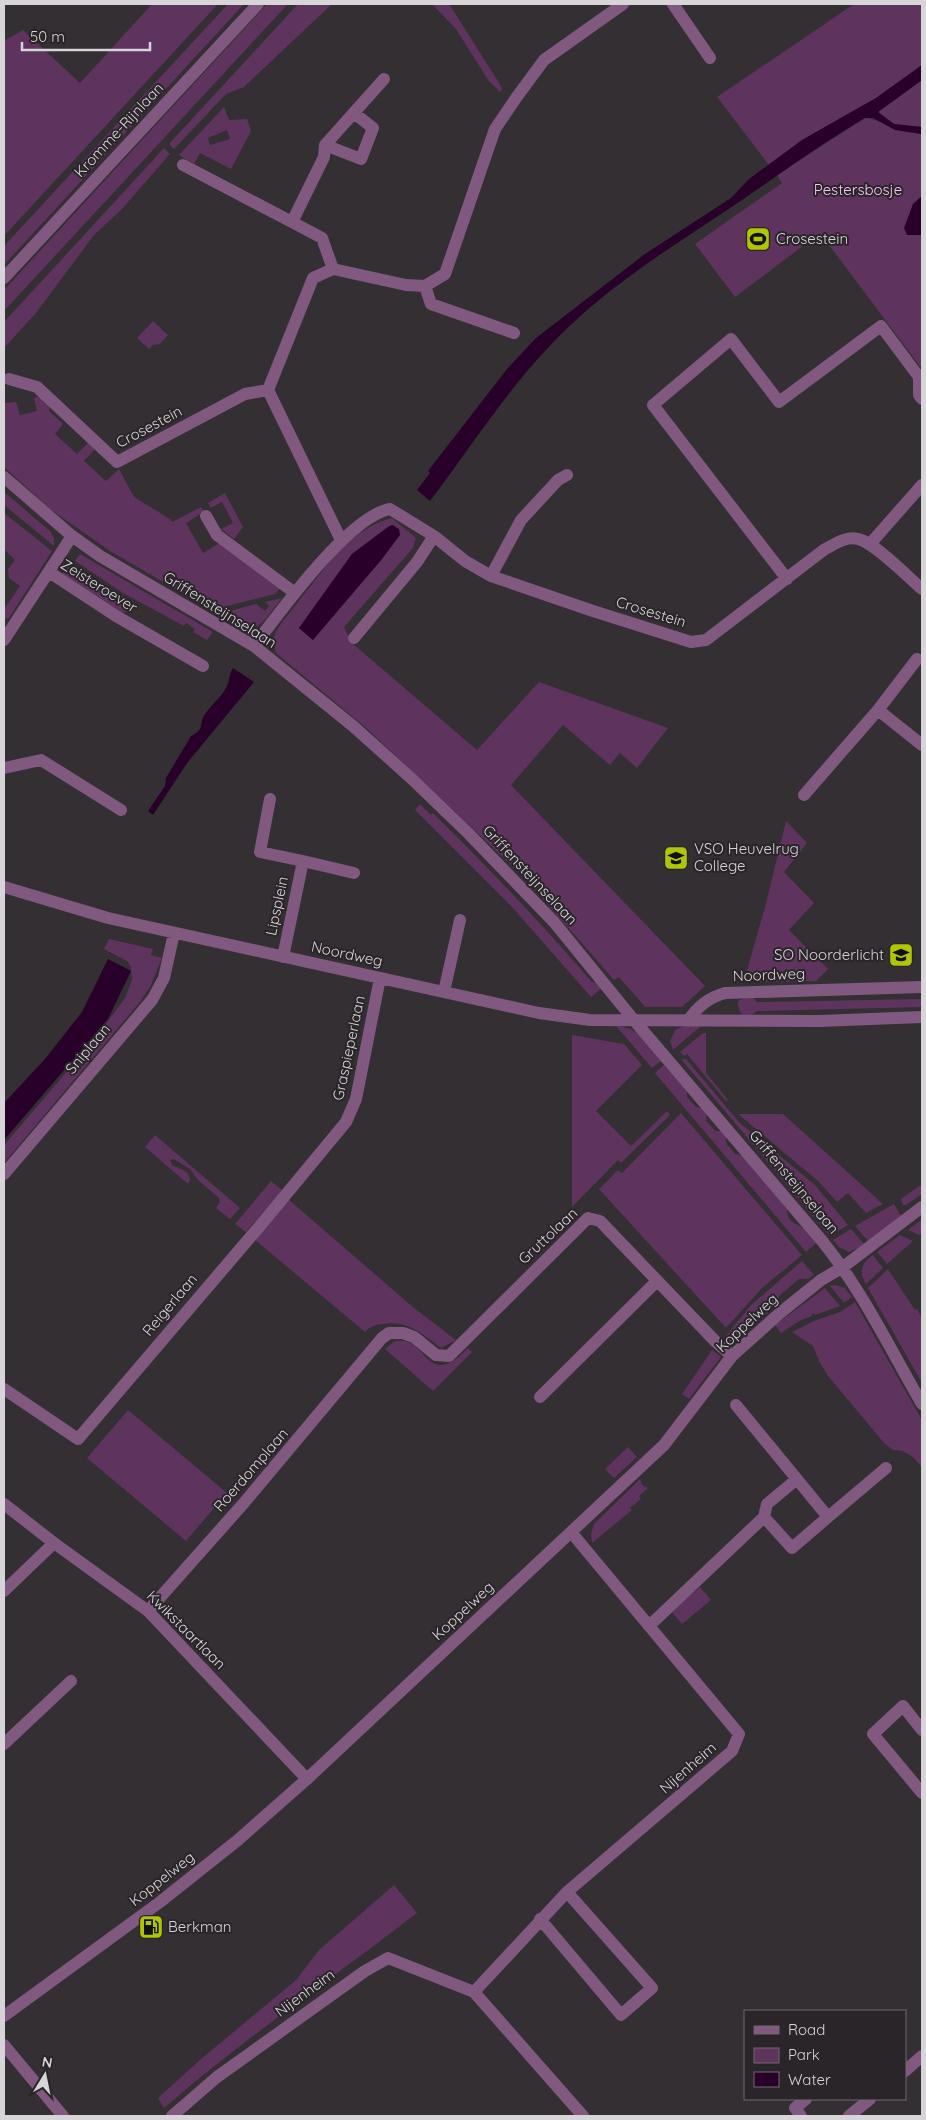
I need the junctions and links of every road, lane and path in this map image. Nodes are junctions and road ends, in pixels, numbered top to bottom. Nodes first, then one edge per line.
1 (258, 4) edge
2 (622, 4) edge
3 (673, 4) edge
4 (710, 58) dead end
5 (384, 79) dead end
6 (354, 113) junction
7 (325, 145) junction
8 (183, 165) dead end
9 (292, 222) junction
10 (333, 269) junction
11 (4, 278) edge
12 (425, 286) junction
13 (514, 333) dead end
14 (9, 379) dead end
15 (268, 390) junction
16 (922, 399) edge
17 (568, 476) dead end
18 (4, 477) edge
19 (922, 485) edge
20 (206, 516) dead end
21 (72, 536) junction
22 (434, 536) junction
23 (341, 540) junction
24 (870, 544) junction
25 (48, 572) junction
26 (491, 576) junction
27 (787, 579) junction
28 (922, 589) edge
29 (295, 593) junction
30 (354, 638) dead end
31 (4, 640) edge
32 (254, 646) junction
33 (917, 659) dead end
34 (203, 666) dead end
35 (878, 710) junction
36 (922, 745) edge
37 (4, 768) edge
38 (804, 795) dead end
39 (270, 799) dead end
40 (121, 810) dead end
41 (303, 861) junction
42 (354, 873) dead end
43 (4, 887) edge
44 (460, 920) dead end
45 (174, 934) junction
46 (283, 957) junction
47 (380, 978) junction
48 (922, 987) edge
49 (444, 992) junction
50 (922, 1018) edge
51 (633, 1019) junction
52 (688, 1021) junction
53 (4, 1174) edge
54 (287, 1193) joint
55 (922, 1207) edge
56 (843, 1267) junction
57 (656, 1281) junction
58 (374, 1348) joint
59 (732, 1356) junction
60 (4, 1389) edge
61 (540, 1398) dead end
62 (922, 1404) edge
63 (736, 1405) dead end
64 (886, 1468) dead end
65 (797, 1479) junction
66 (4, 1504) edge
67 (764, 1517) junction
68 (828, 1517) junction
69 (571, 1532) junction
70 (54, 1543) junction
71 (4, 1591) edge
72 (148, 1611) junction
73 (649, 1626) junction
74 (71, 1681) dead end
75 (922, 1730) edge
76 (4, 1744) edge
77 (307, 1779) junction
78 (922, 1793) edge
79 (567, 1892) junction
80 (540, 1919) junction
81 (474, 1992) junction
82 (5, 2013) edge
83 (4, 2045) edge
84 (922, 2056) edge
85 (906, 2069) edge
86 (805, 2100) edge
87 (869, 2100) edge
88 (798, 2112) edge
89 (63, 2116) edge
90 (172, 2116) edge
91 (583, 2116) edge
92 (849, 2116) edge

1 - 11 street, Kromme-Rijnlaan
2 - 12 street
3 - 4 street
5 - 6 street
6 - 7 street
6 - 7 street
7 - 9 street
8 - 9 street
9 - 10 street
10 - 12 street
10 - 15 street
12 - 13 street
14 - 15 street, Crosestein
15 - 23 street
16 - 27 street
17 - 26 street
18 - 21 street, Griffensteijnselaan
19 - 24 street
20 - 29 street
21 - 25 street
21 - 32 street, Griffensteijnselaan
22 - 23 street, Crosestein
22 - 26 street, Crosestein
22 - 30 street
23 - 29 street, Crosestein
24 - 27 street, Crosestein
24 - 28 street, Crosestein
25 - 31 street, Zeisteroever
25 - 34 street, Zeisteroever
26 - 27 street, Crosestein
29 - 32 street, Crosestein
32 - 51 street, Griffensteijnselaan
33 - 35 street
35 - 36 street
35 - 38 street
37 - 40 street
39 - 41 street, Lipsplein
41 - 42 street, Lipsplein
41 - 46 street, Lipsplein
43 - 45 street, Noordweg
44 - 49 street
45 - 46 street, Noordweg
45 - 53 street, Sniplaan
46 - 47 street, Noordweg
47 - 49 street, Noordweg
47 - 54 street, Graspieperlaan
48 - 52 street, Noordweg
49 - 51 street, Noordweg
50 - 52 street, Noordweg
51 - 52 street, Noordweg
51 - 56 street, Griffensteijnselaan
54 - 60 street, Reigerlaan
55 - 56 street, Koppelweg
56 - 59 street, Koppelweg
56 - 62 street, Griffensteijnselaan
57 - 58 street, Gruttolaan
57 - 59 street, Gruttolaan
57 - 61 street
58 - 72 street, Roerdomplaan
59 - 69 street, Koppelweg
63 - 65 street
64 - 68 street
65 - 67 street
65 - 68 street
66 - 70 street, Kwikstaartlaan
67 - 68 street
67 - 73 street
69 - 73 street, Nijenheim
69 - 77 street, Koppelweg
70 - 71 street
70 - 72 street, Kwikstaartlaan
72 - 77 street, Kwikstaartlaan
73 - 79 street, Nijenheim
74 - 76 street
75 - 78 street
77 - 82 street, Koppelweg
79 - 80 street, Nijenheim
79 - 80 street
80 - 81 street, Nijenheim
81 - 90 street, Nijenheim
81 - 91 street, Nijenheim
83 - 89 street
84 - 85 street
86 - 88 street
87 - 92 street

